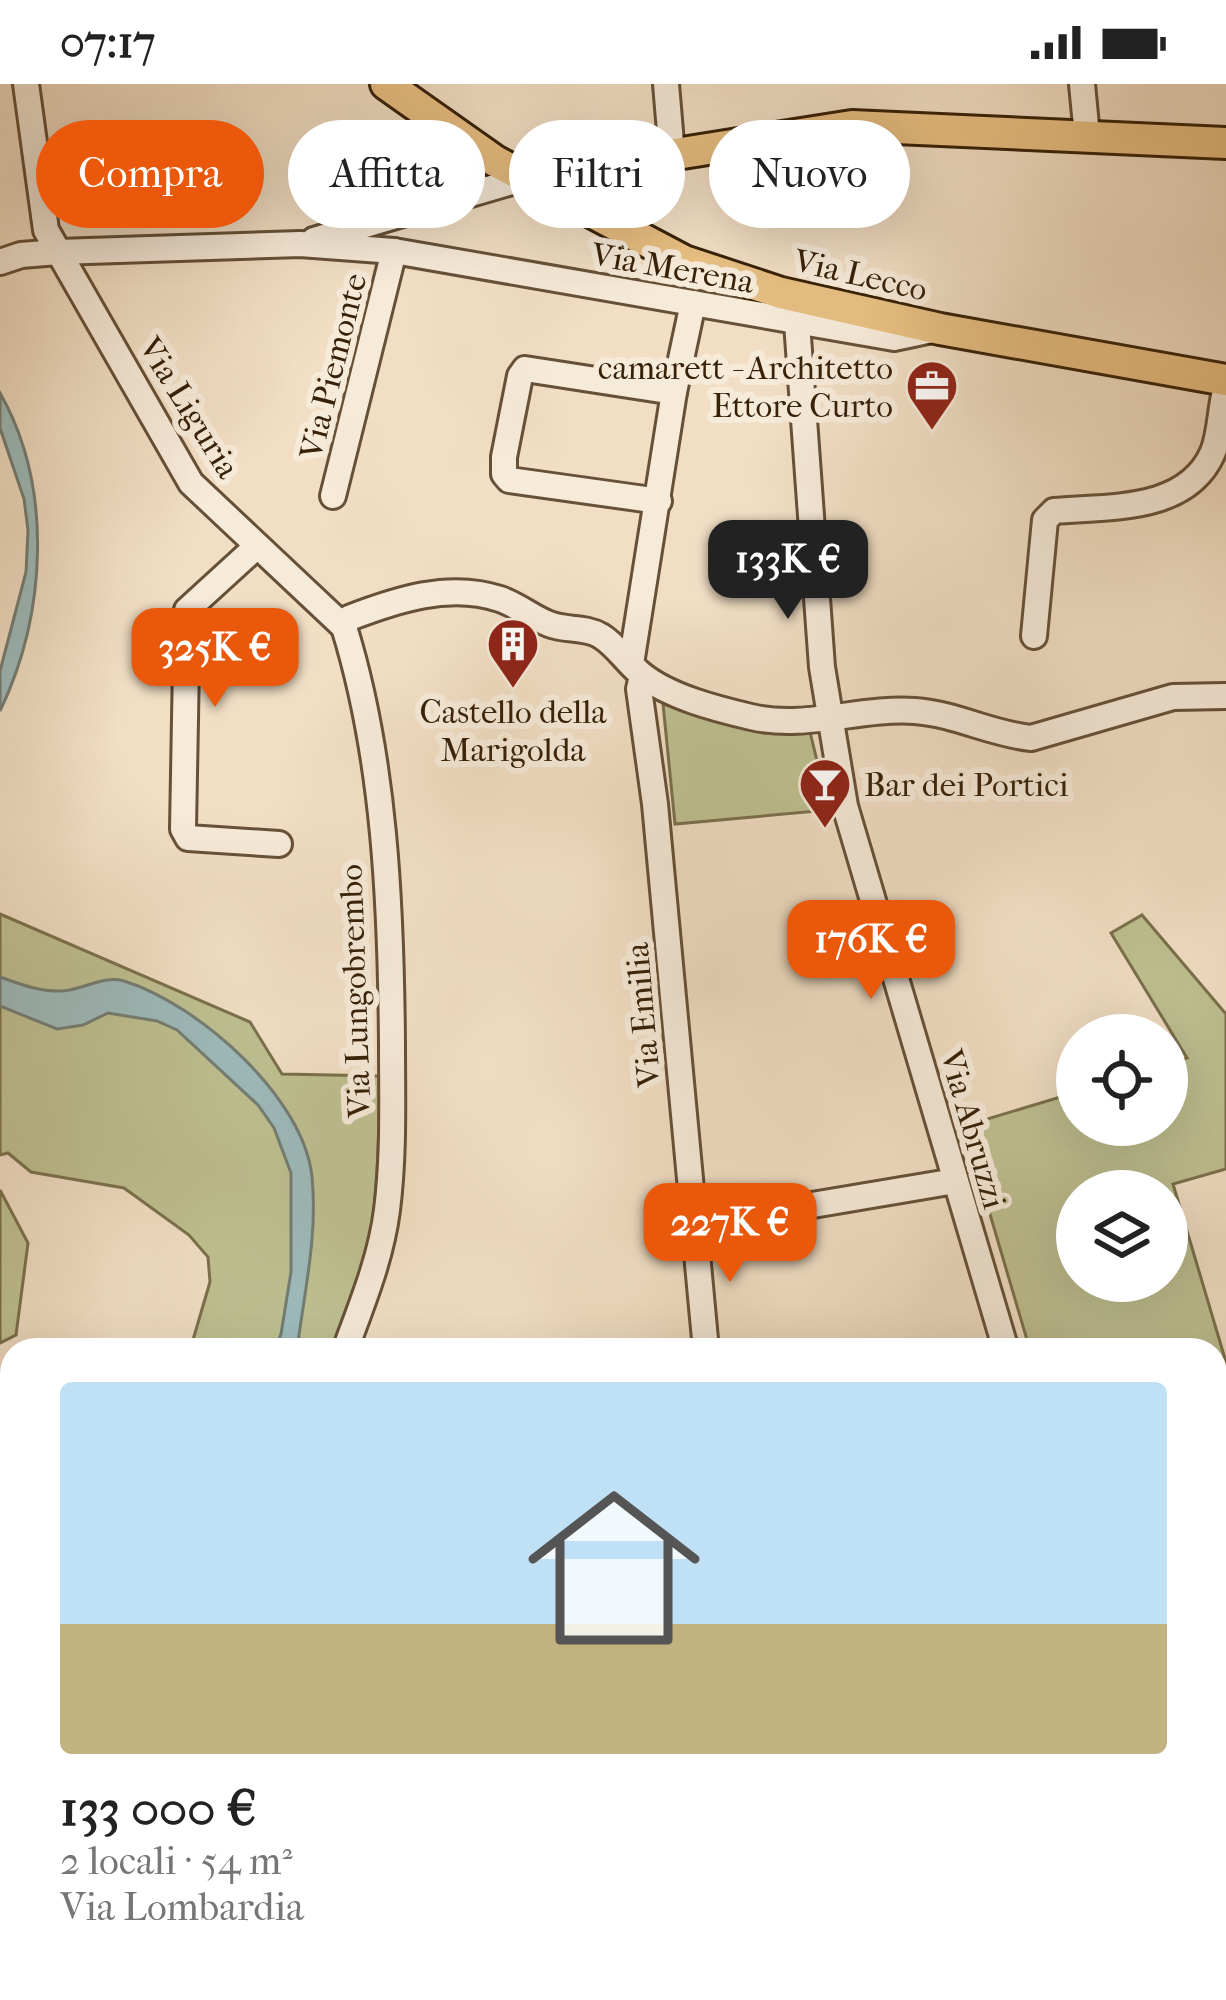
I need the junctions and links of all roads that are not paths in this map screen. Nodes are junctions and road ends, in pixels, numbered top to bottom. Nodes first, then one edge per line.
1 (26, 84) edge
2 (386, 84) edge
3 (666, 84) edge
4 (1082, 84) edge
5 (670, 120) edge
6 (1087, 136) junction
7 (1226, 143) edge
8 (685, 153) edge
9 (509, 167) edge
10 (352, 228) edge
11 (376, 228) edge
12 (621, 228) edge
13 (52, 241) junction
14 (300, 244) junction
15 (394, 251) junction
16 (0, 262) edge
17 (693, 303) junction
18 (797, 323) junction
19 (940, 328) junction
20 (1226, 383) edge
21 (674, 392) junction
22 (333, 496) dead end
23 (658, 502) junction
24 (256, 547) junction
25 (344, 627) junction
26 (1034, 636) dead end
27 (637, 670) junction
28 (1226, 696) edge
29 (830, 717) junction
30 (279, 844) dead end
31 (955, 1181) junction
32 (694, 1225) junction
33 (350, 1338) edge
34 (705, 1338) edge
35 (1002, 1338) edge

1 - 13 street
2 - 9 main road, Via Lecco
3 - 5 street
4 - 6 street
6 - 7 main road
6 - 8 main road
10 - 14 street, Via Merena
11 - 15 street
12 - 19 main road, Via Lecco
13 - 14 street, Via Merena
13 - 16 street, Via Merena
13 - 24 street, Via Liguria
14 - 15 street, Via Merena
15 - 17 street, Via Merena
15 - 22 street, Via Piemonte
17 - 18 street, Via Merena
17 - 21 street, Via Emilia
18 - 19 street, Via Merena
18 - 29 street, Via Abruzzi
19 - 20 main road, Via Lecco
20 - 26 street
21 - 23 street, Via Emilia
21 - 23 street
23 - 27 street, Via Emilia
24 - 25 street, Via Liguria
24 - 30 street
25 - 27 street
25 - 33 street, Via Lungobrembo
27 - 29 street
27 - 32 street, Via Emilia
28 - 29 street
29 - 31 street, Via Abruzzi
31 - 32 street
31 - 35 street, Via Abruzzi
32 - 34 street, Via Emilia

